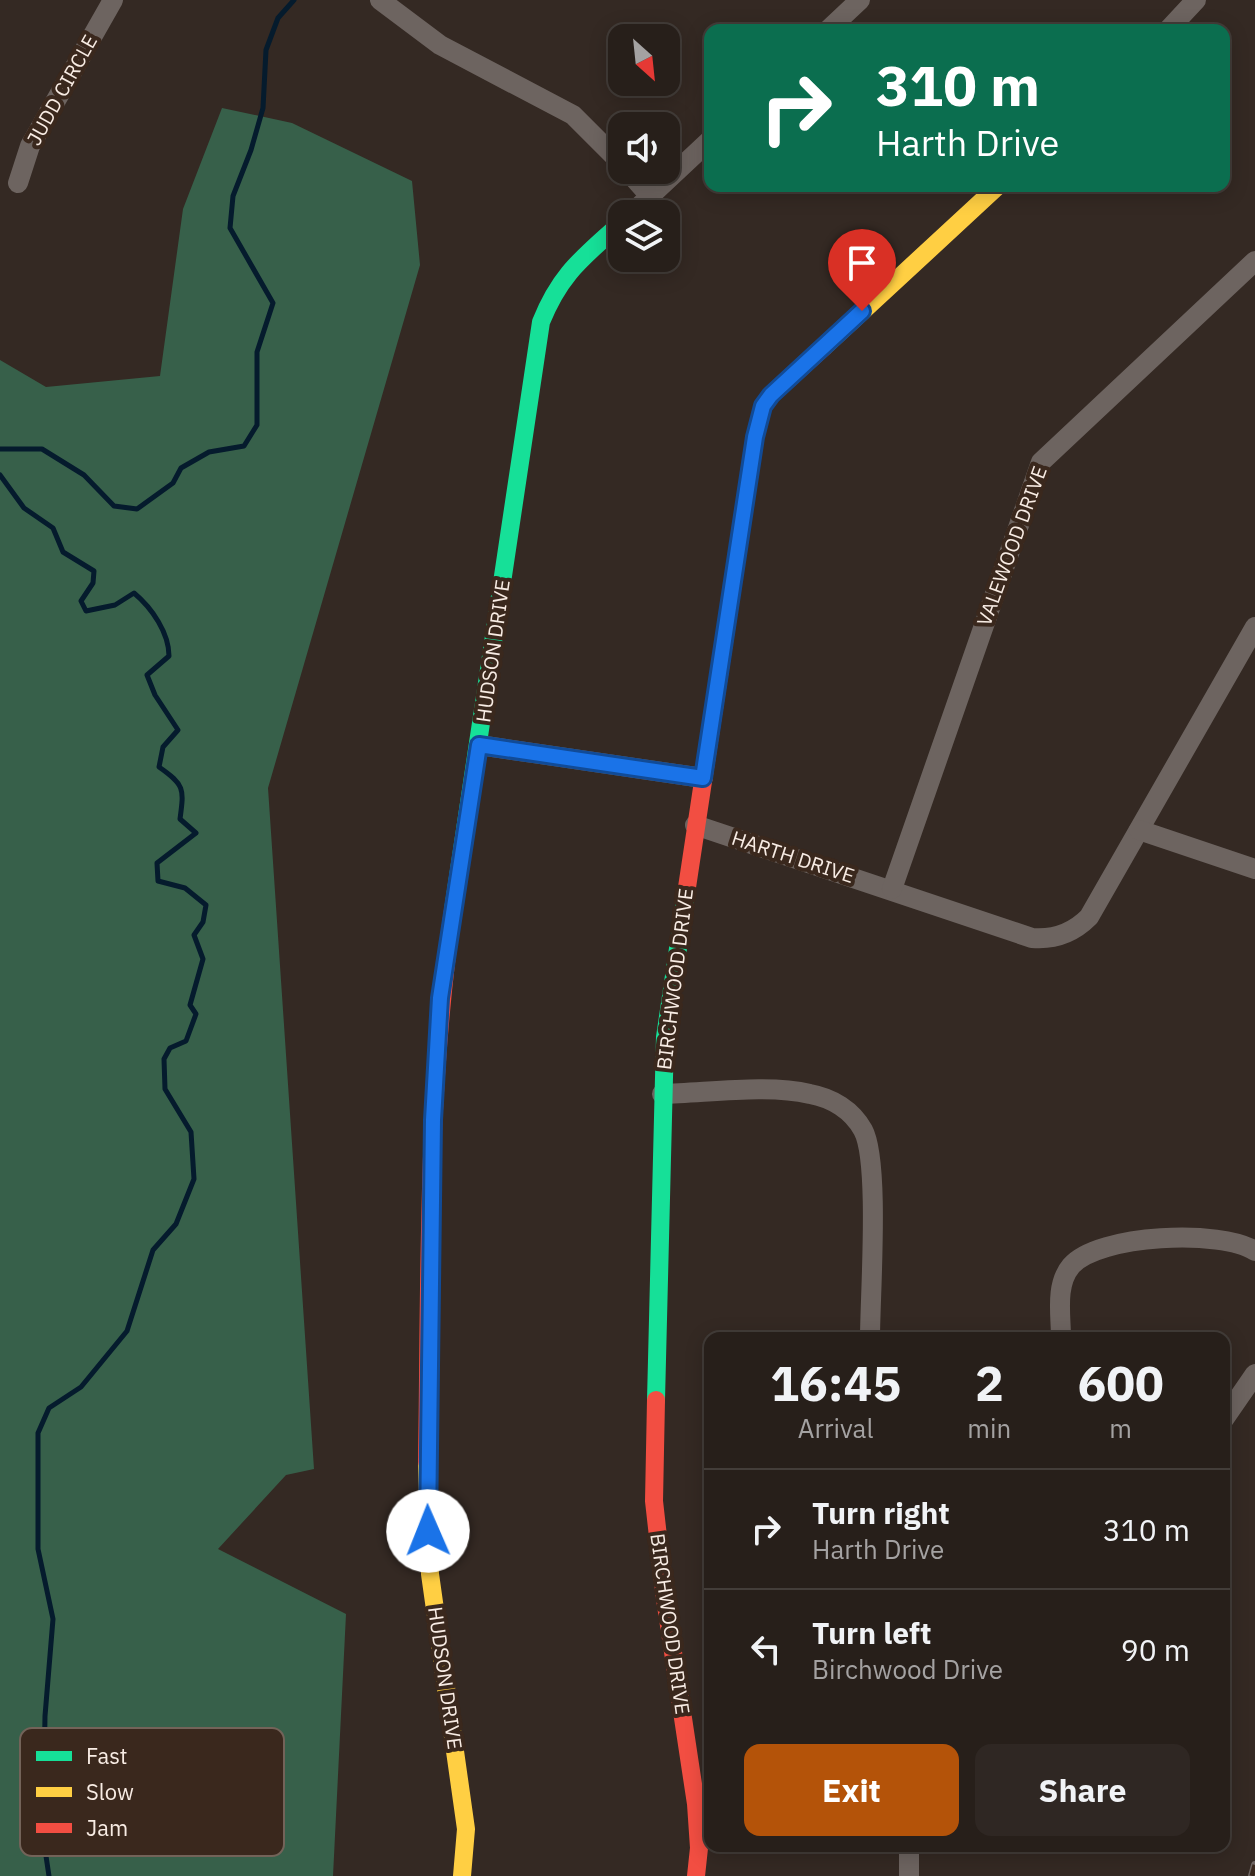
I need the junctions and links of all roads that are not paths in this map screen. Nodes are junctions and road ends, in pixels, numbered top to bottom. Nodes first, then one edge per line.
1 (113, 0) edge
2 (380, 0) edge
3 (860, 0) edge
4 (1196, 0) edge
5 (834, 24) edge
6 (1174, 24) edge
7 (704, 146) edge
8 (608, 150) edge
9 (18, 183) dead end
10 (639, 184) edge
11 (991, 192) edge
12 (650, 196) junction
13 (646, 200) edge
14 (608, 235) edge
15 (1255, 261) edge
16 (1255, 627) edge
17 (479, 745) junction
18 (703, 778) junction
19 (695, 825) junction
20 (1139, 830) junction
21 (1255, 869) edge
22 (900, 892) junction
23 (662, 1094) junction
24 (1255, 1251) edge
25 (870, 1332) edge
26 (1061, 1332) edge
27 (1255, 1374) edge
28 (1230, 1410) edge
29 (702, 1788) edge
30 (909, 1852) edge
31 (462, 1876) edge
32 (696, 1876) edge
33 (909, 1876) edge

1 - 9 street, JUDD CIRCLE
2 - 8 street
3 - 5 street
4 - 6 street
7 - 12 street
10 - 12 street
11 - 18 street, BIRCHWOOD DRIVE
12 - 13 street
14 - 17 street, HUDSON DRIVE
15 - 22 street, VALEWOOD DRIVE
16 - 20 street, HARTH DRIVE
17 - 18 street
17 - 31 street, HUDSON DRIVE
18 - 19 street, BIRCHWOOD DRIVE
19 - 22 street, HARTH DRIVE
19 - 23 street, BIRCHWOOD DRIVE
20 - 21 street
20 - 22 street, HARTH DRIVE
23 - 25 street
23 - 29 street, BIRCHWOOD DRIVE
24 - 26 street
27 - 28 street
29 - 32 street, BIRCHWOOD DRIVE
30 - 33 street

